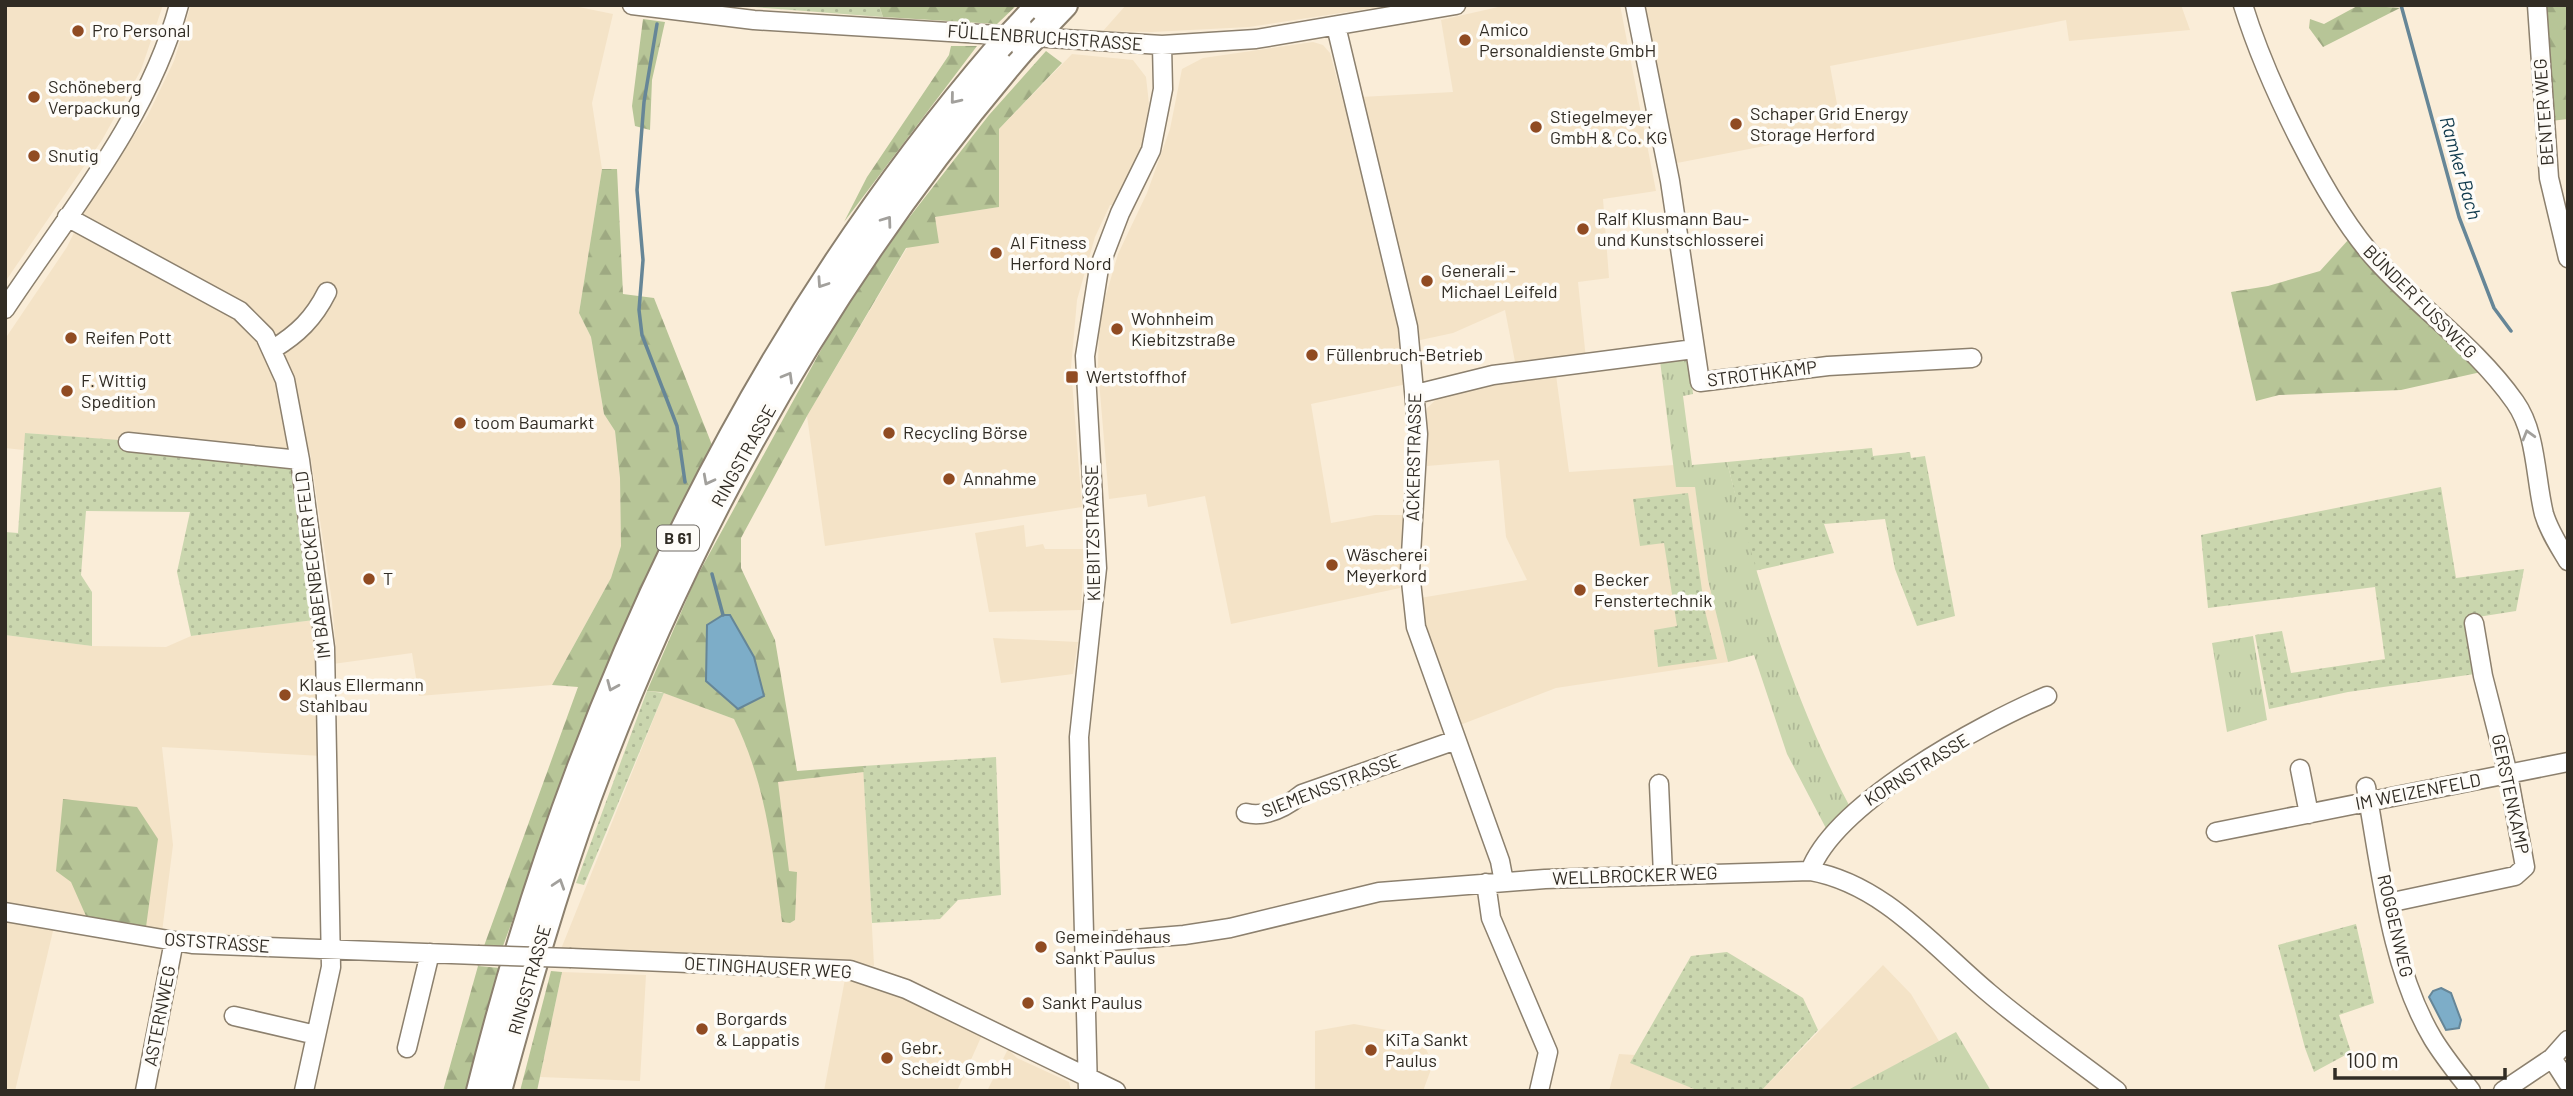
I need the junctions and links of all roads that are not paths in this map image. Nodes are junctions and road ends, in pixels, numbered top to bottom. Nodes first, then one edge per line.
1 (179, 5) edge
2 (632, 5) edge
3 (1066, 5) edge
4 (1456, 5) edge
5 (1635, 5) edge
6 (2243, 5) edge
7 (2537, 5) edge
8 (1041, 16) edge
9 (1335, 26) junction
10 (1014, 40) junction
11 (1162, 45) junction
12 (66, 216) junction
13 (2568, 258) edge
14 (327, 292) dead end
15 (5, 309) edge
16 (273, 349) junction
17 (1694, 349) junction
18 (1972, 358) dead end
19 (1416, 394) junction
20 (128, 442) dead end
21 (300, 460) junction
22 (2568, 561) edge
23 (2474, 623) dead end
24 (2047, 696) dead end
25 (1456, 740) junction
26 (2568, 762) edge
27 (2300, 769) dead end
28 (2508, 774) junction
29 (1659, 784) dead end
30 (2367, 795) junction
31 (1246, 813) dead end
32 (2309, 814) junction
33 (2216, 832) dead end
34 (1810, 871) junction
35 (1663, 875) junction
36 (1495, 882) junction
37 (2388, 903) junction
38 (5, 912) edge
39 (174, 942) junction
40 (1085, 943) junction
41 (331, 950) junction
42 (430, 953) junction
43 (478, 955) joint
44 (234, 1016) dead end
45 (316, 1035) junction
46 (2568, 1040) edge
47 (407, 1048) dead end
48 (2552, 1058) junction
49 (2568, 1083) edge
50 (1088, 1084) edge
51 (145, 1091) edge
52 (304, 1091) edge
53 (479, 1091) edge
54 (499, 1091) edge
55 (1116, 1091) edge
56 (1539, 1091) edge
57 (2117, 1091) edge
58 (2471, 1091) edge
59 (2503, 1091) edge

1 - 12 street
2 - 11 street, FÜLLENBRUCHSTRASSE
3 - 8 highway, RINGSTRASSE / B 61
4 - 9 street, FÜLLENBRUCHSTRASSE
5 - 17 street
22 -> 6 street, BÜNDER FUSSWEG
7 - 13 street, BENTER WEG
8 - 10 highway, RINGSTRASSE / B 61, bridge
9 - 11 street, FÜLLENBRUCHSTRASSE
9 - 19 street, ACKERSTRASSE
10 -> 53 highway, RINGSTRASSE / B 61
54 -> 10 highway, RINGSTRASSE / B 61
11 - 40 street, KIEBITZSTRASSE
12 - 15 street
12 - 16 street, IM BABENBECKER FELD
14 - 16 street
16 - 21 street, IM BABENBECKER FELD
17 - 18 street, STROTHKAMP
17 - 19 street, STROTHKAMP
19 - 25 street, ACKERSTRASSE
20 - 21 street
21 - 41 street, IM BABENBECKER FELD
23 - 28 street, GERSTENKAMP
24 - 34 street, KORNSTRASSE
25 - 31 street, SIEMENSSTRASSE
25 - 36 street, ACKERSTRASSE
26 - 28 street, IM WEIZENFELD
27 - 32 street
28 - 30 street, IM WEIZENFELD
28 - 37 street, GERSTENKAMP
29 - 35 street
30 - 32 street, IM WEIZENFELD
30 - 37 street, ROGGENWEG
32 - 33 street, IM WEIZENFELD
34 - 35 street, WELLBROCKER WEG
34 - 57 street, WELLBROCKER WEG
35 - 36 street, WELLBROCKER WEG
36 - 40 street, WELLBROCKER WEG
36 - 56 street, ACKERSTRASSE
37 - 58 street, ROGGENWEG
38 - 39 street, OSTSTRASSE
39 - 41 street, OSTSTRASSE
39 - 51 street, ASTERNWEG
40 - 50 street, KIEBITZSTRASSE
41 - 42 street, OSTSTRASSE
41 - 45 street, IM BABENBECKER FELD
42 - 43 street, OSTSTRASSE
42 - 47 street
43 - 50 street, OETINGHAUSER WEG, bridge
44 - 45 street
45 - 52 street, IM BABENBECKER FELD
46 - 48 street
48 - 49 street
48 - 59 street
50 - 55 street, OETINGHAUSER WEG

